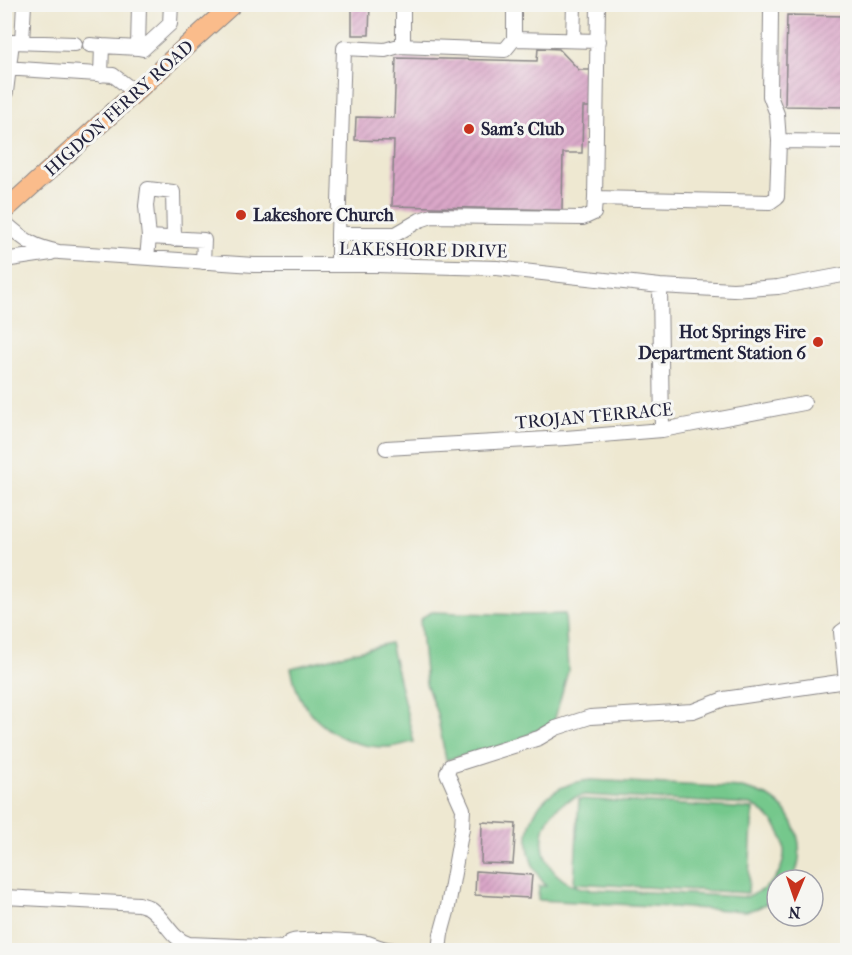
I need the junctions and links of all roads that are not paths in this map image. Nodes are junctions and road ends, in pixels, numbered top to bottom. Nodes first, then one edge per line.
1 (24, 4) edge
2 (139, 4) edge
3 (171, 4) edge
4 (233, 4) edge
5 (404, 4) edge
6 (514, 4) edge
7 (574, 4) edge
8 (598, 4) edge
9 (773, 4) edge
10 (514, 39) junction
11 (573, 40) junction
12 (598, 41) junction
13 (13, 42) edge
14 (75, 44) dead end
15 (403, 46) junction
16 (138, 48) junction
17 (7, 69) edge
18 (101, 75) junction
19 (135, 92) junction
20 (4, 94) edge
21 (779, 141) junction
22 (848, 142) edge
23 (595, 198) junction
24 (4, 211) edge
25 (4, 222) edge
26 (338, 234) junction
27 (149, 237) junction
28 (174, 238) junction
29 (59, 252) junction
30 (147, 258) junction
31 (4, 260) edge
32 (203, 262) junction
33 (338, 266) junction
34 (848, 274) edge
35 (660, 286) junction
36 (804, 403) dead end
37 (662, 430) junction
38 (386, 448) dead end
39 (848, 627) edge
40 (847, 681) edge
41 (4, 897) edge
42 (284, 949) edge
43 (395, 951) edge
44 (439, 951) edge

1 - 13 street
2 - 16 street
3 - 16 street
4 - 19 main road, HIGDON FERRY ROAD
5 - 15 street
6 - 10 street
7 - 11 street
8 - 12 street
9 - 21 street
10 - 11 street
10 - 15 street
11 - 12 street
12 - 23 street
13 - 14 street
13 - 17 street
15 - 26 street
16 - 18 street
17 - 18 street
17 - 20 street
18 - 19 street
19 - 24 main road, HIGDON FERRY ROAD
21 - 22 street
21 - 23 street
23 - 26 street
25 - 29 street, LAKESHORE DRIVE
26 - 33 street
27 - 28 street
27 - 28 street
27 - 30 street
28 - 32 street
29 - 30 street, LAKESHORE DRIVE
29 - 31 street
30 - 32 street, LAKESHORE DRIVE
32 - 33 street, LAKESHORE DRIVE
33 - 35 street, LAKESHORE DRIVE
34 - 35 street, LAKESHORE DRIVE
35 - 37 street
36 - 37 street, TROJAN TERRACE
37 - 38 street, TROJAN TERRACE
39 - 40 street
40 - 44 street
41 - 42 street
42 - 43 street

